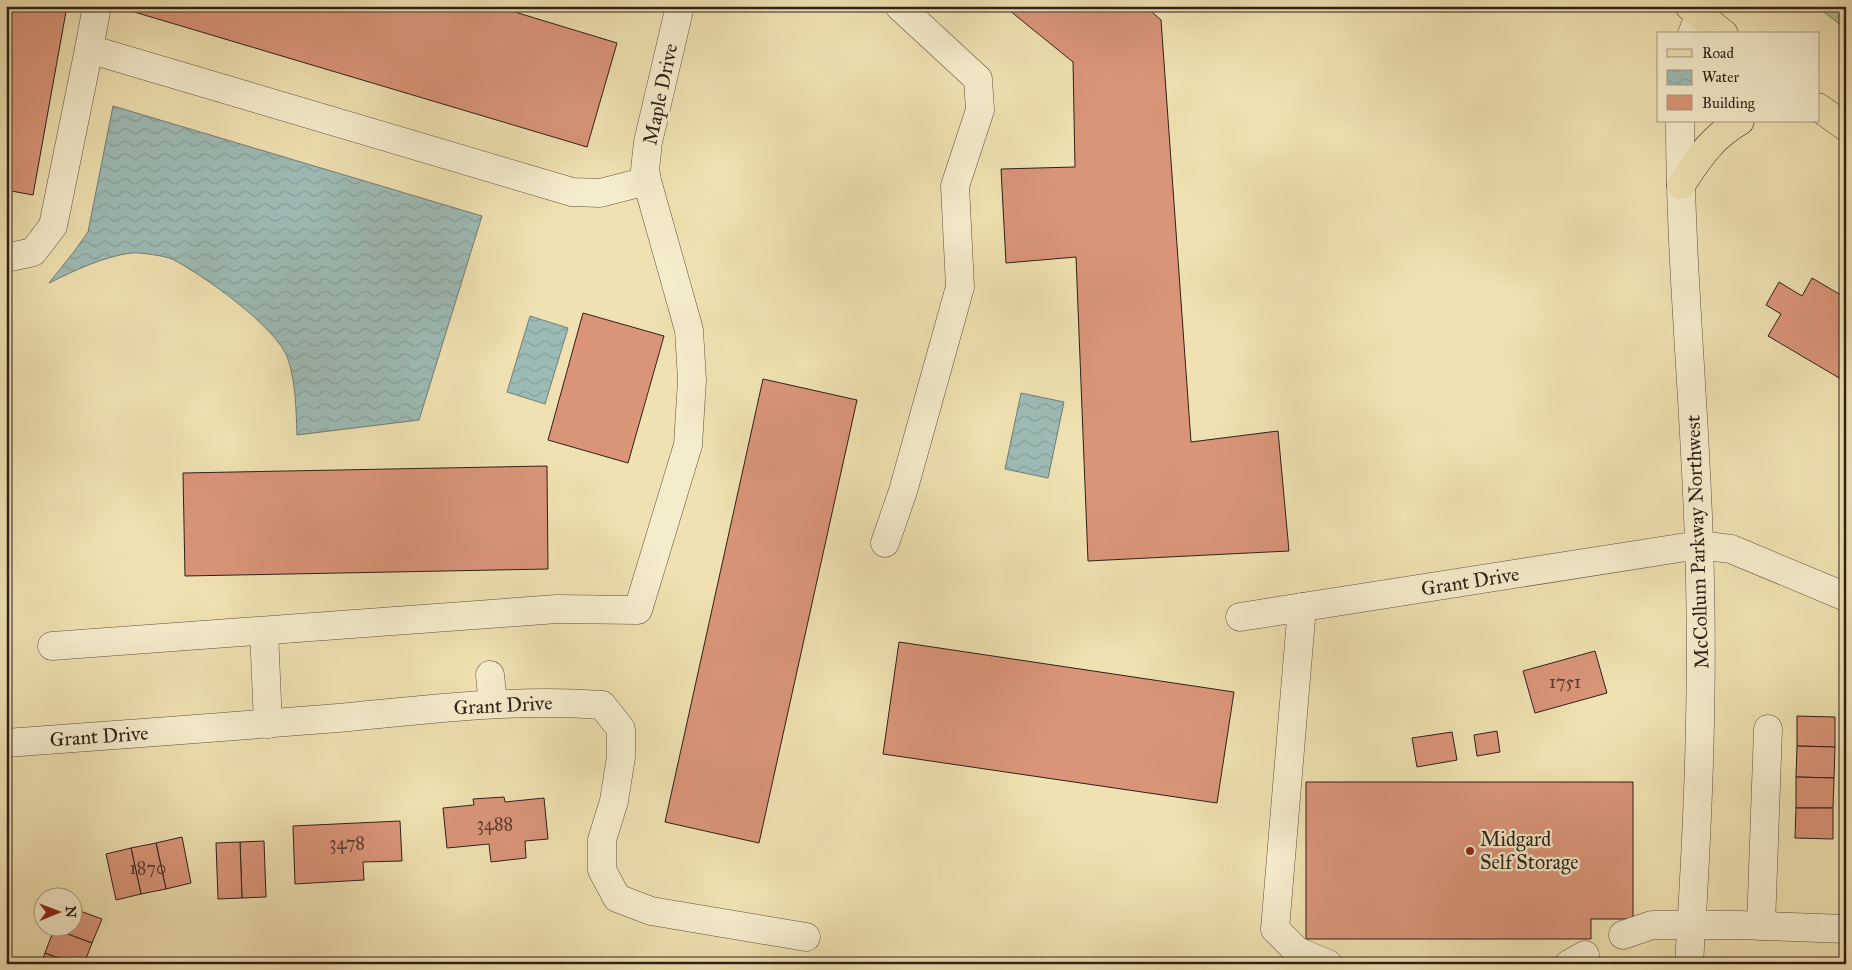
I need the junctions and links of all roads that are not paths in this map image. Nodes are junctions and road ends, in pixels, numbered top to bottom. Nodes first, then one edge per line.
1 (97, 6) edge
2 (680, 6) edge
3 (899, 6) edge
4 (1696, 15) edge
5 (1721, 32) edge
6 (89, 49) junction
7 (1680, 122) edge
8 (1738, 122) edge
9 (647, 182) junction
10 (1681, 185) junction
11 (6, 258) edge
12 (885, 543) dead end
13 (1699, 545) junction
14 (1846, 597) edge
15 (1302, 607) junction
16 (1240, 616) dead end
17 (264, 631) junction
18 (52, 646) dead end
19 (490, 676) dead end
20 (493, 704) junction
21 (268, 724) junction
22 (1768, 729) dead end
23 (6, 743) edge
24 (1691, 924) junction
25 (1761, 926) junction
26 (1846, 929) edge
27 (1623, 935) dead end
28 (806, 937) dead end
29 (1328, 964) edge
30 (1689, 964) edge

1 - 6 street
2 - 9 street, Maple Drive
3 - 12 street
4 - 5 main road
6 - 9 street
6 - 11 street
7 - 10 street, McCollum Parkway Northwest
8 - 10 main road
9 - 17 street, Maple Drive
10 - 13 street, McCollum Parkway Northwest
13 - 14 street, Grant Drive
13 - 15 street, Grant Drive
13 - 24 street, McCollum Parkway Northwest
15 - 16 street, Grant Drive
15 - 29 street
17 - 18 street
17 - 21 street
19 - 20 street
20 - 21 street, Grant Drive
20 - 28 street, Grant Drive
21 - 23 street, Grant Drive
22 - 25 street
24 - 25 street
24 - 27 street
24 - 30 street, McCollum Parkway Northwest
25 - 26 street

